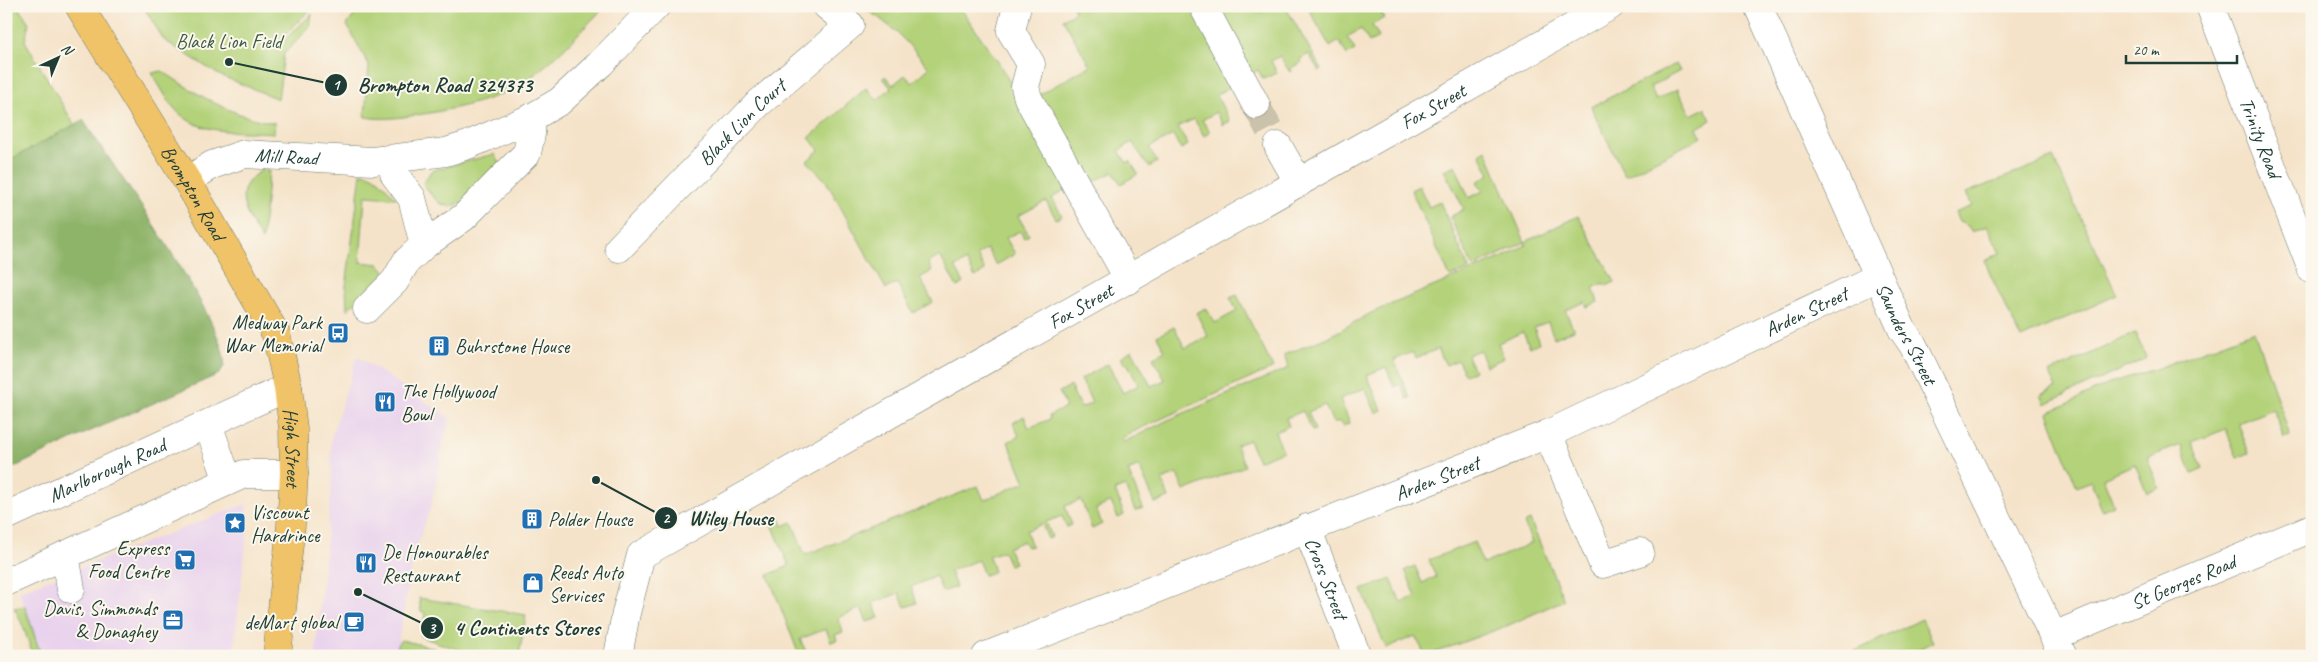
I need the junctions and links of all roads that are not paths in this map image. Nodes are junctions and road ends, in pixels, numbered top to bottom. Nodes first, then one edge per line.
1 (79, 6) edge
2 (656, 6) edge
3 (827, 6) edge
4 (1018, 6) edge
5 (1203, 6) edge
6 (1610, 6) edge
7 (1758, 6) edge
8 (2210, 6) edge
9 (1256, 106) tunnel mouth
10 (531, 118) junction
11 (1278, 146) tunnel mouth
12 (394, 159) junction
13 (186, 181) junction
14 (1299, 184) junction
15 (424, 244) junction
16 (619, 248) dead end
17 (2312, 270) edge
18 (1878, 277) junction
19 (1129, 280) junction
20 (367, 309) dead end
21 (288, 387) junction
22 (208, 424) junction
23 (1548, 434) junction
24 (294, 474) junction
25 (228, 481) junction
26 (6, 516) edge
27 (1307, 528) junction
28 (2312, 528) edge
29 (1640, 552) dead end
30 (65, 555) junction
31 (6, 582) edge
32 (71, 589) dead end
33 (2059, 646) edge
34 (277, 656) edge
35 (618, 656) edge
36 (986, 656) edge
37 (1357, 656) edge

1 - 13 main road, Brompton Road
2 - 10 street, Mill Road
3 - 16 street, Black Lion Court
4 - 19 street
5 - 9 street
6 - 14 street, Fox Street
7 - 18 street, Saunders Street
8 - 17 street, Trinity Road
10 - 12 street, Mill Road
10 - 15 street
11 - 14 street
12 - 13 street, Mill Road
12 - 15 street
13 - 21 main road, Brompton Road
14 - 19 street, Fox Street
15 - 20 street
18 - 23 street, Arden Street
18 - 33 street, Saunders Street
19 - 35 street, Fox Street
21 - 22 street, Marlborough Road
21 - 24 main road, High Street
22 - 25 street
22 - 26 street, Marlborough Road
23 - 27 street, Arden Street
23 - 29 street
24 - 25 street
24 - 34 main road, High Street
25 - 30 street
27 - 36 street, Arden Street
27 - 37 street, Cross Street
28 - 33 street, St Georges Road
30 - 31 street
30 - 32 street

